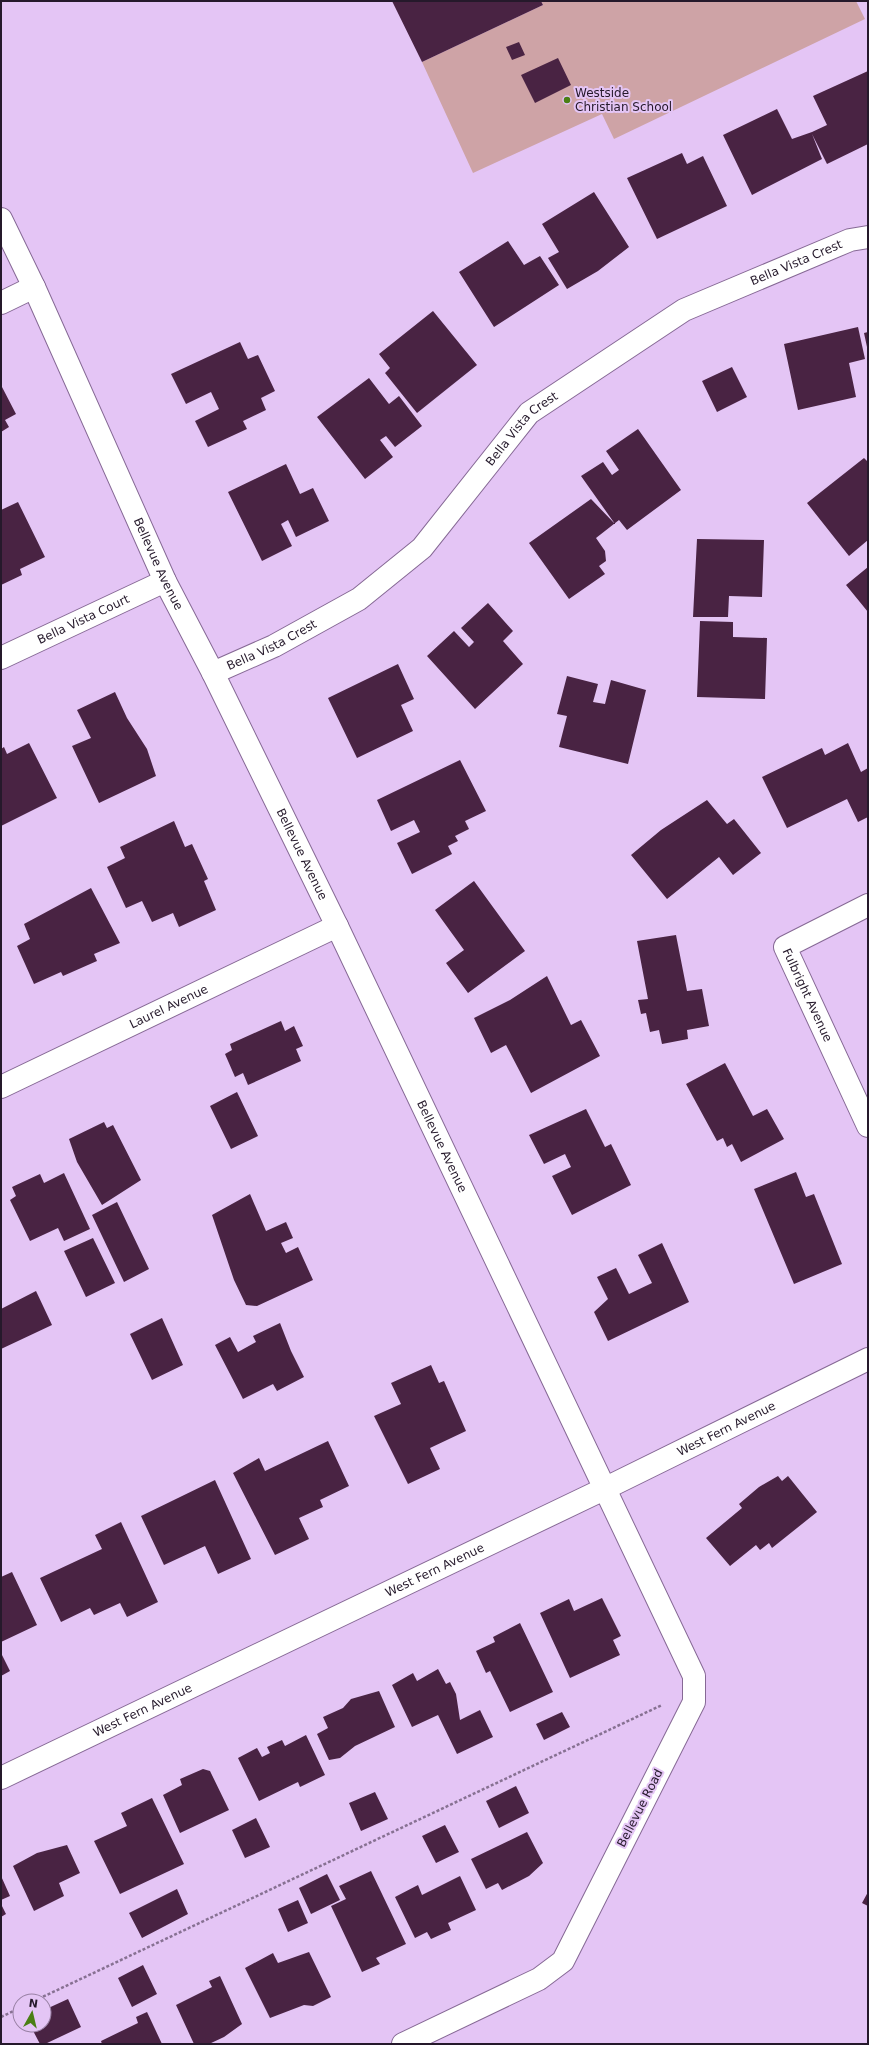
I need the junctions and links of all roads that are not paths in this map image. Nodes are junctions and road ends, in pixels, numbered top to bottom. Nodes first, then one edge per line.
1 (1, 219) edge
2 (868, 237) edge
3 (34, 287) junction
4 (1, 303) edge
5 (165, 582) junction
6 (1, 658) edge
7 (213, 673) junction
8 (868, 905) edge
9 (337, 926) junction
10 (1, 1087) edge
11 (868, 1126) edge
12 (868, 1359) edge
13 (604, 1489) junction
14 (1, 1778) edge
15 (403, 2044) edge

1 - 3 street, Bellevue Avenue
2 - 7 street, Bella Vista Crest
3 - 4 street
3 - 5 street, Bellevue Avenue
5 - 6 street, Bella Vista Court
5 - 7 street, Bellevue Avenue
7 - 9 street, Bellevue Avenue
8 - 11 street, Fulbright Avenue
9 - 10 street, Laurel Avenue
9 - 13 street, Bellevue Avenue
12 - 13 street, West Fern Avenue
13 - 14 street, West Fern Avenue
13 - 15 street, Bellevue Road

